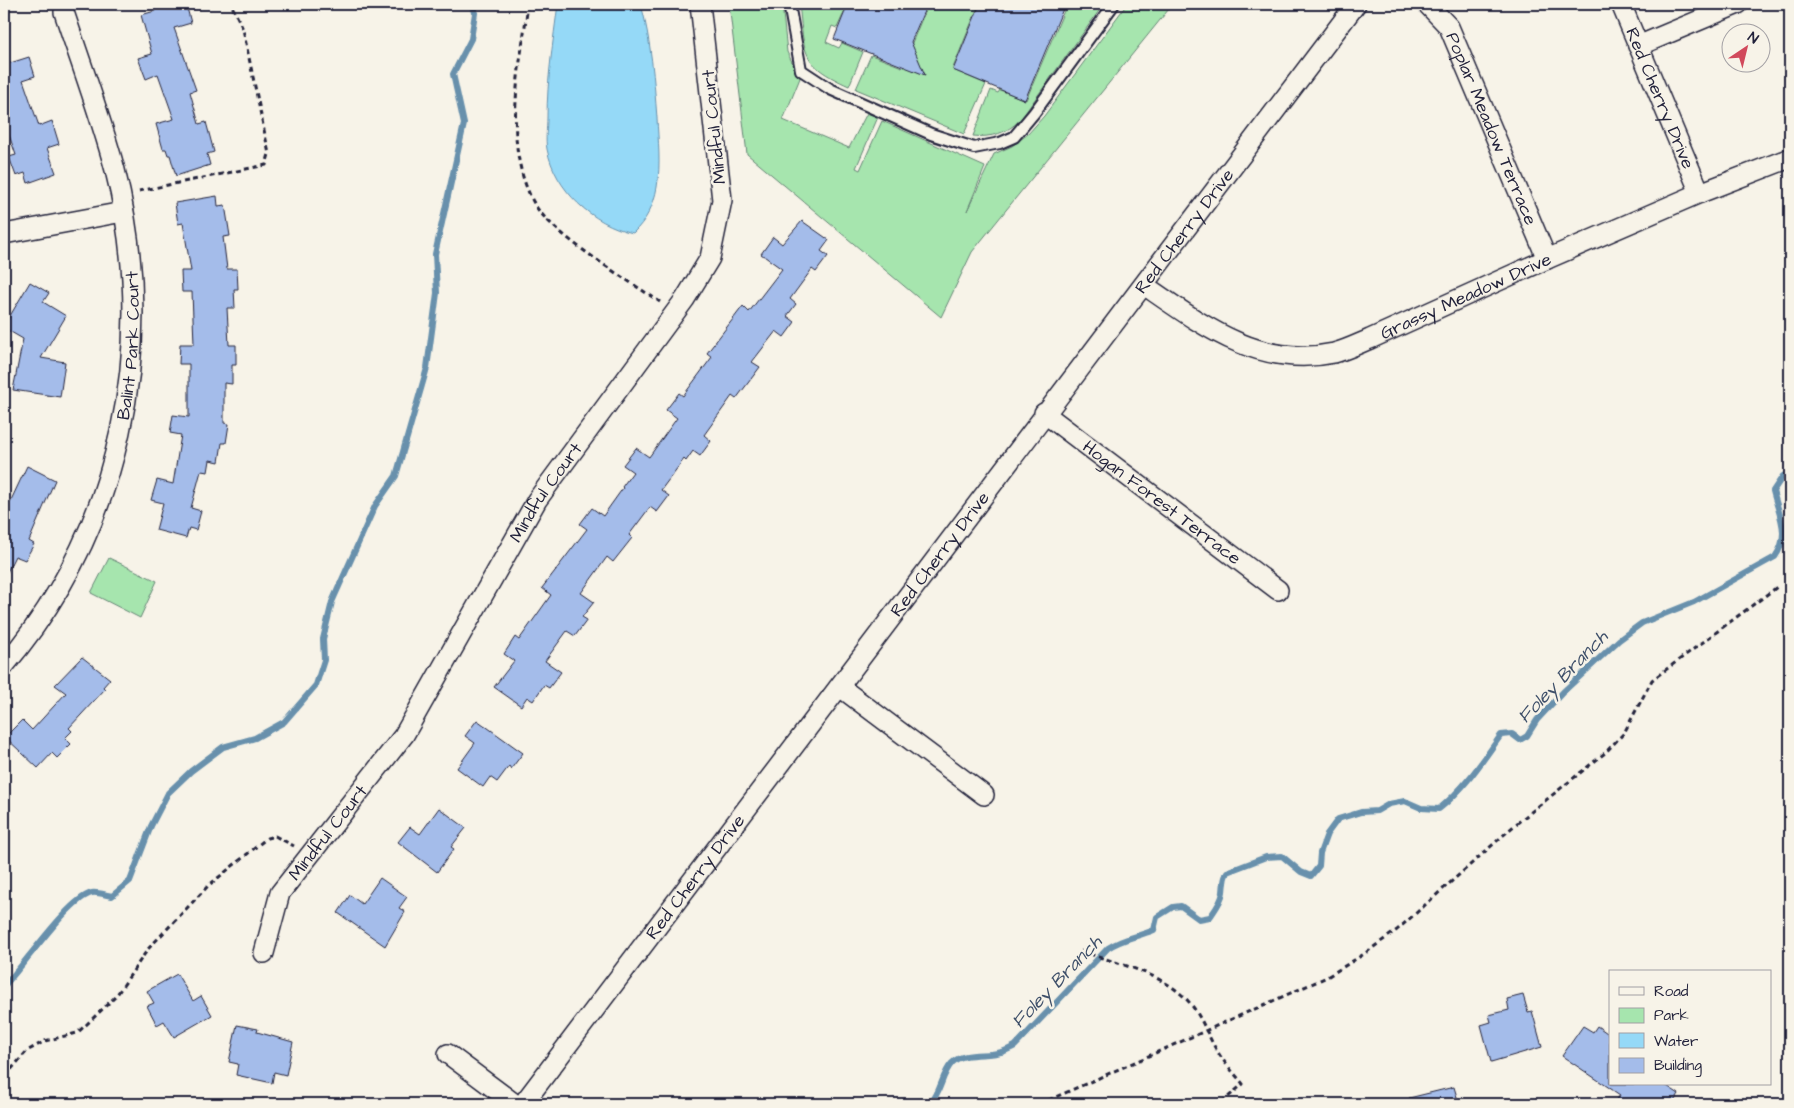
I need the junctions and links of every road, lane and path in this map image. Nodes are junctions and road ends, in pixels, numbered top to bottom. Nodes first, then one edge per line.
1 (65, 4) edge
2 (231, 4) edge
3 (528, 4) edge
4 (700, 4) edge
5 (789, 4) edge
6 (1114, 4) edge
7 (1356, 4) edge
8 (1427, 4) edge
9 (1621, 4) edge
10 (1738, 4) edge
11 (1638, 46) junction
12 (1790, 158) edge
13 (1700, 193) junction
14 (121, 204) junction
15 (4, 234) edge
16 (1547, 259) junction
17 (1144, 285) junction
18 (675, 312) junction
19 (1044, 413) junction
20 (1777, 587) dead end
21 (1278, 590) dead end
22 (4, 666) edge
23 (840, 687) junction
24 (984, 795) dead end
25 (309, 856) junction
26 (1081, 951) dead end
27 (264, 953) dead end
28 (1208, 1030) junction
29 (448, 1054) dead end
30 (4, 1086) edge
31 (515, 1104) edge
32 (523, 1104) edge
33 (1040, 1104) edge
34 (1220, 1104) edge

1 - 14 street, Balint Park Court
2 - 14 path
3 - 18 path
4 - 18 street, Mindful Court
5 - 6 lane
7 - 17 street, Red Cherry Drive
8 - 16 street, Poplar Meadow Terrace
9 - 11 street, Red Cherry Drive
10 - 11 street
11 - 13 street, Red Cherry Drive
12 - 13 street, Grassy Meadow Drive
13 - 16 street, Grassy Meadow Drive
14 - 15 street
14 - 22 street, Balint Park Court
16 - 17 street, Grassy Meadow Drive
17 - 19 street, Red Cherry Drive
18 - 25 street, Mindful Court
19 - 21 street, Hogan Forest Terrace
19 - 23 street, Red Cherry Drive
20 - 28 path
23 - 24 street
23 - 32 street, Red Cherry Drive
25 - 27 street, Mindful Court
25 - 30 path
26 - 28 path
28 - 33 path
28 - 34 path
29 - 31 street

